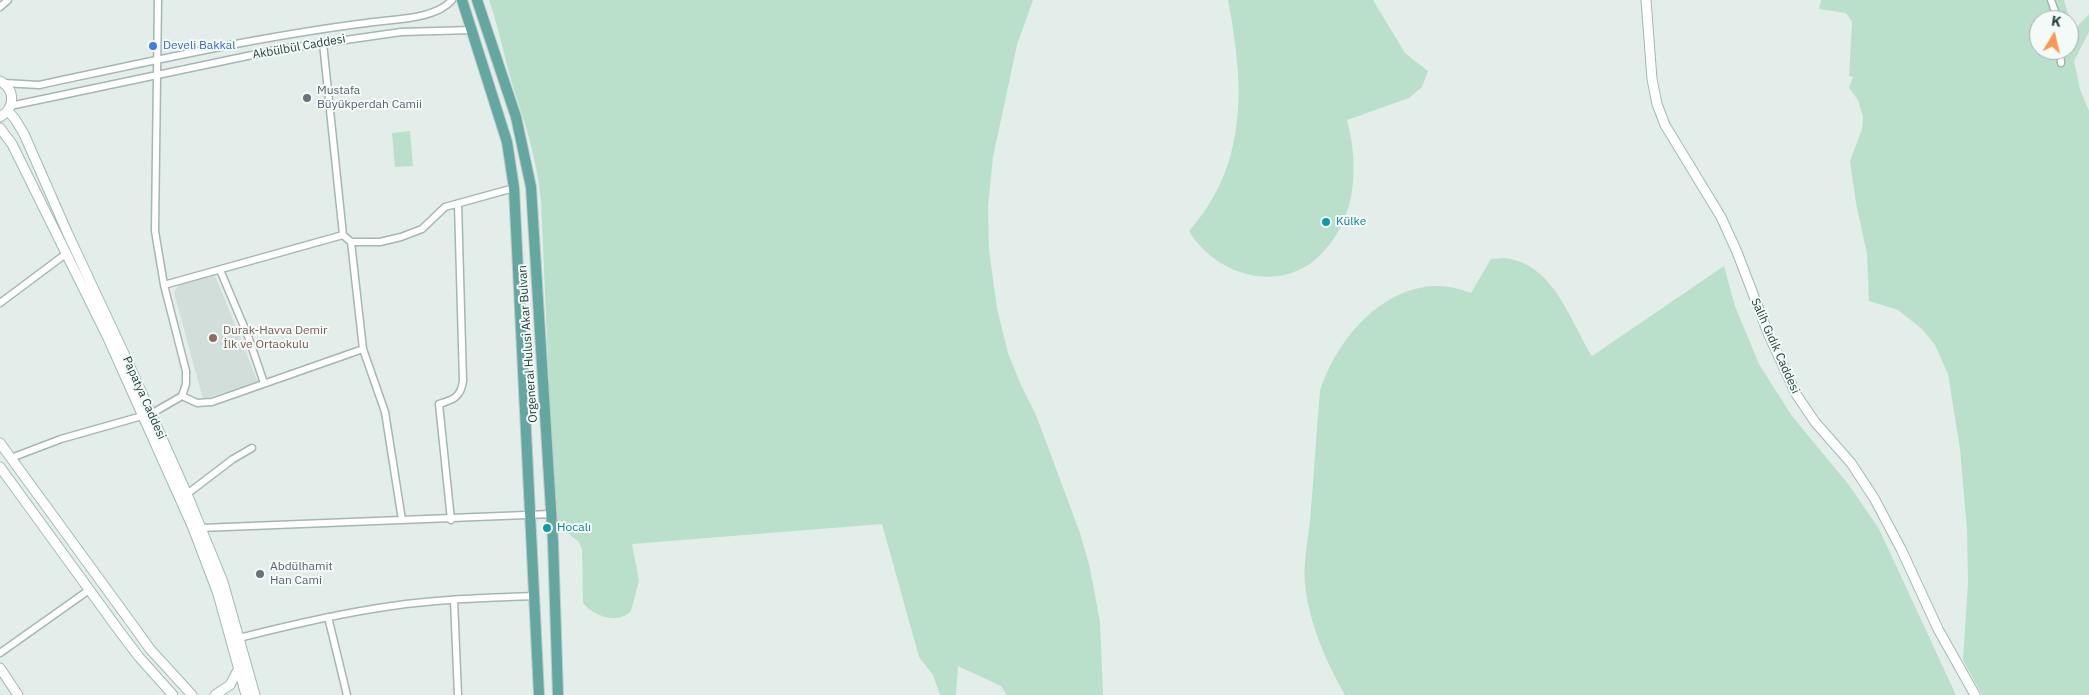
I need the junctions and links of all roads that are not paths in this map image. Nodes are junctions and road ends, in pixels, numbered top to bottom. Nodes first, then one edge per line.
1 (8, 0) edge
2 (158, 0) edge
3 (452, 0) edge
4 (462, 0) edge
5 (478, 0) edge
6 (1646, 0) edge
7 (0, 7) edge
8 (472, 30) junction
9 (323, 43) junction
10 (157, 60) junction
11 (2061, 60) edge
12 (2061, 63) dead end
13 (157, 74) junction
14 (2, 82) edge
15 (9, 109) junction
16 (0, 117) edge
17 (0, 128) edge
18 (514, 188) junction
19 (458, 204) junction
20 (343, 235) junction
21 (351, 242) junction
22 (67, 253) junction
23 (220, 270) junction
24 (164, 285) junction
25 (0, 303) edge
26 (363, 349) junction
27 (264, 383) junction
28 (182, 396) junction
29 (147, 415) junction
30 (0, 443) edge
31 (252, 448) dead end
32 (11, 458) junction
33 (0, 467) edge
34 (183, 496) junction
35 (551, 514) junction
36 (529, 516) junction
37 (402, 520) junction
38 (451, 520) junction
39 (201, 528) junction
40 (89, 590) junction
41 (534, 596) junction
42 (454, 600) junction
43 (328, 617) junction
44 (239, 638) junction
45 (0, 653) edge
46 (240, 667) junction
47 (0, 668) edge
48 (17, 695) edge
49 (173, 695) edge
50 (192, 695) edge
51 (215, 695) edge
52 (246, 695) edge
53 (255, 695) edge
54 (347, 695) edge
55 (458, 695) edge
56 (539, 695) edge
57 (558, 695) edge
58 (1975, 695) edge

1 - 7 street
2 - 10 street
3 - 10 street, Akbülbül Caddesi
4 - 8 main road, Orgeneral Hulusi Akar Bulvarı
5 - 35 main road, Orgeneral Hulusi Akar Bulvarı
6 - 58 street, Salih Gıdık Caddesi
8 - 9 street, Akbülbül Caddesi
8 - 18 main road, Orgeneral Hulusi Akar Bulvarı
9 - 13 street, Akbülbül Caddesi
9 - 20 street
10 - 13 street
10 - 14 street, Akbülbül Caddesi
11 - 12 street
13 - 15 street, Akbülbül Caddesi
13 - 24 street
14 - 15 street
15 - 16 street
15 - 29 street, Papatya Caddesi
17 - 22 street, Papatya Caddesi
18 - 19 street
18 - 36 main road, Orgeneral Hulusi Akar Bulvarı
19 - 21 street
19 - 38 street
20 - 21 street
20 - 23 street
21 - 26 street
22 - 25 street
22 - 29 street, Papatya Caddesi
23 - 24 street
23 - 27 street
24 - 28 street
26 - 27 street
26 - 37 street
27 - 28 street
28 - 29 street
29 - 32 street
29 - 34 street, Papatya Caddesi
30 - 32 street
31 - 34 street
32 - 50 street
33 - 40 street
34 - 39 street, Papatya Caddesi
34 - 46 street, Papatya Caddesi
35 - 36 street
35 - 57 main road, Orgeneral Hulusi Akar Bulvarı
36 - 38 street
36 - 41 main road, Orgeneral Hulusi Akar Bulvarı
37 - 38 street
37 - 39 street
39 - 44 street, Papatya Caddesi
40 - 45 street
40 - 49 street
41 - 42 street
41 - 56 main road, Orgeneral Hulusi Akar Bulvarı
42 - 43 street
42 - 55 street
43 - 44 street
43 - 54 street
44 - 53 street, Papatya Caddesi
46 - 51 street
46 - 52 street, Papatya Caddesi
47 - 48 street

